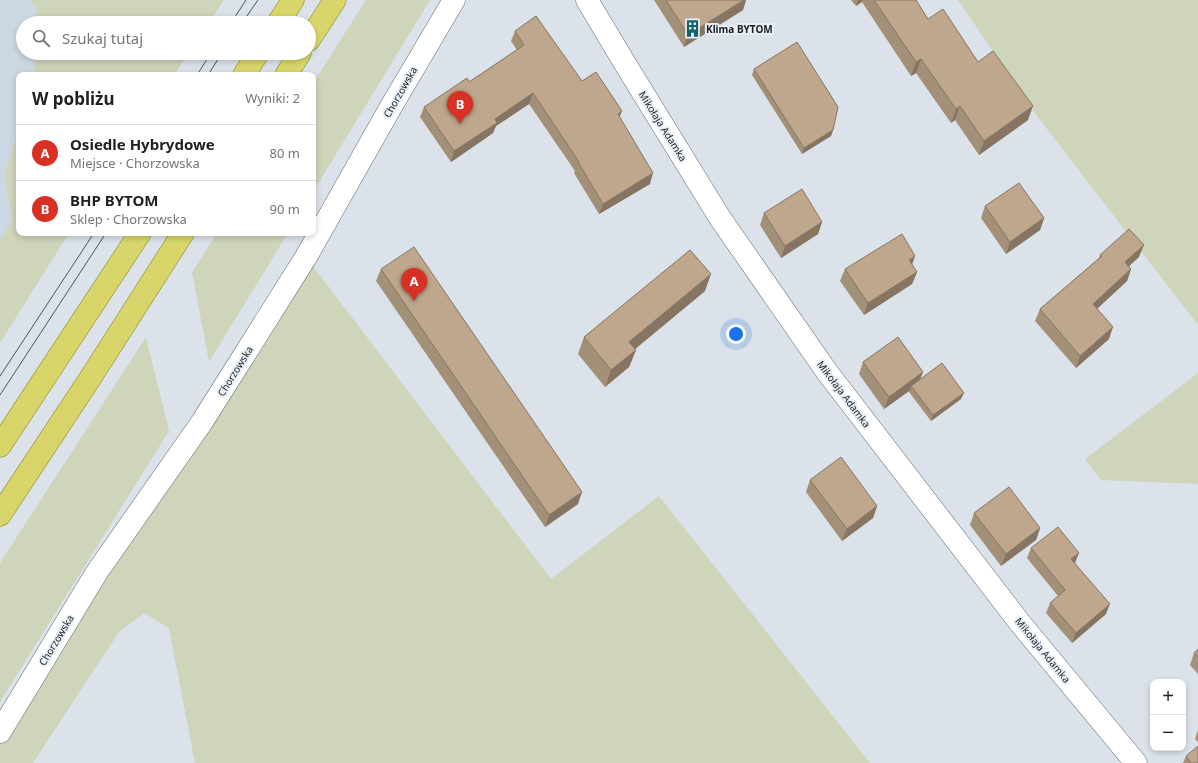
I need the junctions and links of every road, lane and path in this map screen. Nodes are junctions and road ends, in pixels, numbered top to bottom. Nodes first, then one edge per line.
1 (293, 0) edge
2 (335, 0) edge
3 (454, 0) edge
4 (587, 0) edge
5 (283, 16) edge
6 (316, 29) edge
7 (254, 60) edge
8 (296, 60) edge
9 (246, 72) edge
10 (288, 72) edge
11 (138, 236) edge
12 (181, 236) edge
13 (0, 446) edge
14 (0, 515) edge
15 (0, 732) edge
16 (1136, 763) edge

1 - 5 main road
2 - 6 main road
3 - 15 street, Chorzowska
4 - 16 street, Mikołaja Adamka
7 - 9 main road
8 - 10 main road
11 - 13 main road
12 - 14 main road

